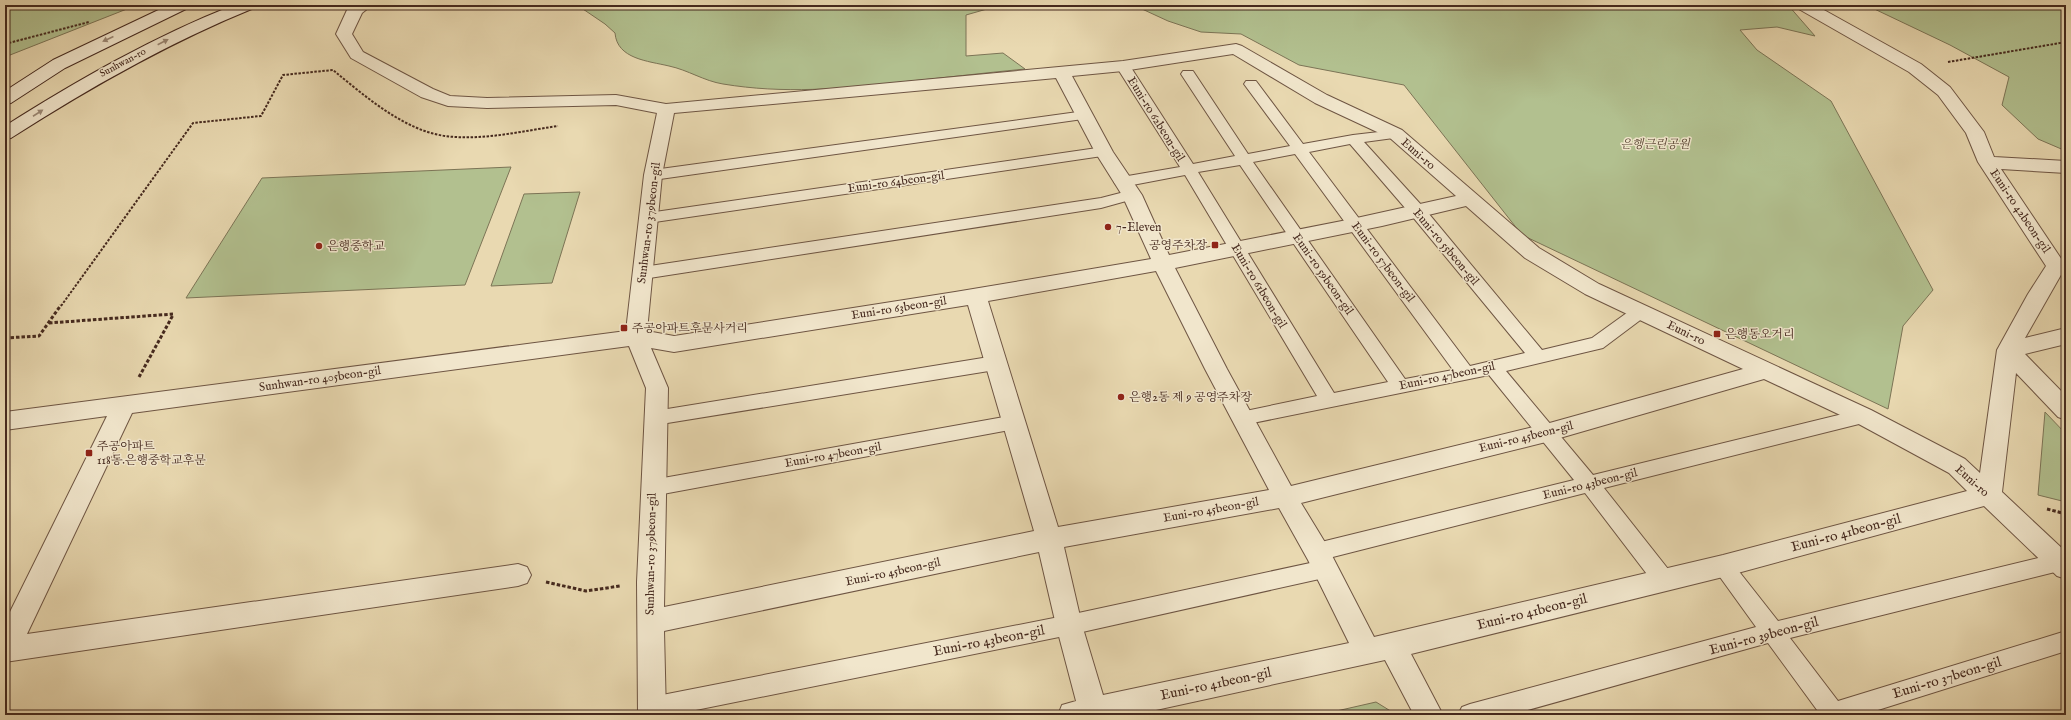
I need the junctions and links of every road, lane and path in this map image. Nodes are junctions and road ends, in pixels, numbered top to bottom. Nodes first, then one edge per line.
1 (182, 5) edge
2 (248, 5) edge
3 (364, 5) edge
4 (1803, 5) edge
5 (91, 21) dead end
6 (2066, 42) edge
7 (5, 44) edge
8 (1123, 66) junction
9 (1915, 68) junction
10 (1061, 72) junction
11 (1188, 74) dead end
12 (1251, 84) dead end
13 (5, 99) edge
14 (666, 109) junction
15 (1085, 115) junction
16 (560, 125) dead end
17 (5, 134) edge
18 (1396, 134) junction
19 (1353, 139) junction
20 (1299, 150) junction
21 (1104, 152) junction
22 (1245, 161) junction
23 (1986, 162) junction
24 (2066, 166) edge
25 (1190, 171) junction
26 (653, 175) junction
27 (1127, 189) junction
28 (1469, 199) junction
29 (1418, 212) junction
30 (648, 218) junction
31 (1356, 225) junction
32 (1298, 238) junction
33 (1237, 249) junction
34 (1163, 264) junction
35 (643, 273) junction
36 (976, 296) junction
37 (1642, 311) junction
38 (49, 323) junction
39 (636, 337) junction
40 (2065, 337) edge
41 (5, 338) edge
42 (2008, 350) junction
43 (1537, 356) junction
44 (150, 359) dead end
45 (995, 363) junction
46 (1492, 367) junction
47 (1765, 371) junction
48 (1466, 374) junction
49 (1401, 387) junction
50 (1329, 400) junction
51 (124, 406) junction
52 (2066, 411) edge
53 (1863, 416) junction
54 (655, 418) junction
55 (1243, 418) junction
56 (5, 421) edge
57 (1015, 422) junction
58 (1546, 433) junction
59 (1589, 484) junction
60 (652, 488) junction
61 (1988, 495) junction
62 (1285, 497) junction
63 (1048, 539) junction
64 (1321, 560) junction
65 (2063, 565) edge
66 (1723, 566) junction
67 (518, 575) joint
68 (1664, 580) junction
69 (586, 591) dead end
70 (650, 622) junction
71 (1069, 625) junction
72 (1774, 632) junction
73 (2066, 640) edge
74 (1380, 649) junction
75 (5, 650) edge
76 (652, 712) edge
77 (1086, 713) edge
78 (1832, 714) edge
79 (1429, 715) edge
80 (1470, 715) edge

1 -> 13 street
17 -> 2 street, Sunhwan-ro
3 - 14 street
4 - 9 street
5 - 7 path
6 - 9 path
8 - 10 street
8 - 18 street
8 - 25 lane, Euni-ro 62beon-gil
9 - 23 street
10 - 14 street
10 - 15 street
11 - 22 lane, Euni-ro 59beon-gil
12 - 20 lane
14 - 26 street, Sunhwan-ro 379beon-gil
15 - 21 street
15 - 26 lane
16 - 38 path
18 - 19 lane, Euni-ro
18 - 28 street, Euni-ro
19 - 20 lane, Euni-ro
19 - 29 lane, Euni-ro 55beon-gil
20 - 22 lane, Euni-ro
20 - 31 lane, Euni-ro 57beon-gil
21 - 27 street
21 - 30 lane, Euni-ro 64beon-gil
22 - 25 lane, Euni-ro
22 - 32 lane, Euni-ro 59beon-gil
23 - 24 street, Euni-ro 42beon-gil
23 - 42 street, Euni-ro 42beon-gil
25 - 27 lane, Euni-ro
25 - 33 lane, Euni-ro 61beon-gil
26 - 30 street, Sunhwan-ro 379beon-gil
27 - 34 street
27 - 35 lane
28 - 29 street, Euni-ro 63beon-gil
28 - 37 street, Euni-ro
29 - 31 street, Euni-ro 63beon-gil
29 - 43 lane, Euni-ro 55beon-gil
30 - 35 street, Sunhwan-ro 379beon-gil
31 - 32 street, Euni-ro 63beon-gil
31 - 48 lane, Euni-ro 57beon-gil
32 - 33 street, Euni-ro 63beon-gil
32 - 49 lane, Euni-ro 59beon-gil
33 - 34 street, Euni-ro 63beon-gil
33 - 50 lane, Euni-ro 61beon-gil
34 - 36 street, Euni-ro 63beon-gil
34 - 55 street
35 - 39 street, Sunhwan-ro 379beon-gil
36 - 39 street, Euni-ro 63beon-gil
36 - 45 street
37 - 43 lane, Euni-ro 47beon-gil
37 - 47 street, Euni-ro
38 - 41 path
38 - 44 path
39 - 51 street, Sunhwan-ro 405beon-gil
39 - 54 street, Sunhwan-ro 379beon-gil
40 - 42 street
42 - 52 street
42 - 61 street, Euni-ro 42beon-gil
43 - 46 lane, Euni-ro 47beon-gil
45 - 54 lane
45 - 57 street
46 - 48 lane, Euni-ro 47beon-gil
46 - 58 lane
47 - 53 street, Euni-ro
47 - 58 street, Euni-ro 45beon-gil
48 - 49 lane, Euni-ro 47beon-gil
49 - 50 lane, Euni-ro 47beon-gil
50 - 55 lane, Euni-ro 47beon-gil
51 - 56 street, Sunhwan-ro 405beon-gil
51 - 75 street
53 - 59 lane, Euni-ro 43beon-gil
53 - 61 street, Euni-ro
54 - 60 street, Sunhwan-ro 379beon-gil
55 - 62 street
57 - 60 lane, Euni-ro 47beon-gil
57 - 63 street
58 - 59 lane
58 - 62 street, Euni-ro 45beon-gil
59 - 64 lane, Euni-ro 43beon-gil
59 - 68 lane
60 - 70 street, Sunhwan-ro 379beon-gil
61 - 65 street, Euni-ro
61 - 66 street, Euni-ro 41beon-gil
62 - 63 street, Euni-ro 45beon-gil
62 - 64 street
63 - 70 street, Euni-ro 45beon-gil
63 - 71 street
64 - 71 lane, Euni-ro 43beon-gil
64 - 74 street
65 - 72 lane, Euni-ro 39beon-gil
66 - 68 street, Euni-ro 41beon-gil
66 - 72 lane
67 - 69 path
67 - 75 street
68 - 74 street, Euni-ro 41beon-gil
70 - 76 street, Sunhwan-ro 379beon-gil
71 - 76 lane, Euni-ro 43beon-gil
71 - 77 street
72 - 78 lane
72 - 80 lane, Euni-ro 39beon-gil
73 - 78 lane, Euni-ro 37beon-gil
74 - 77 street, Euni-ro 41beon-gil
74 - 79 street

